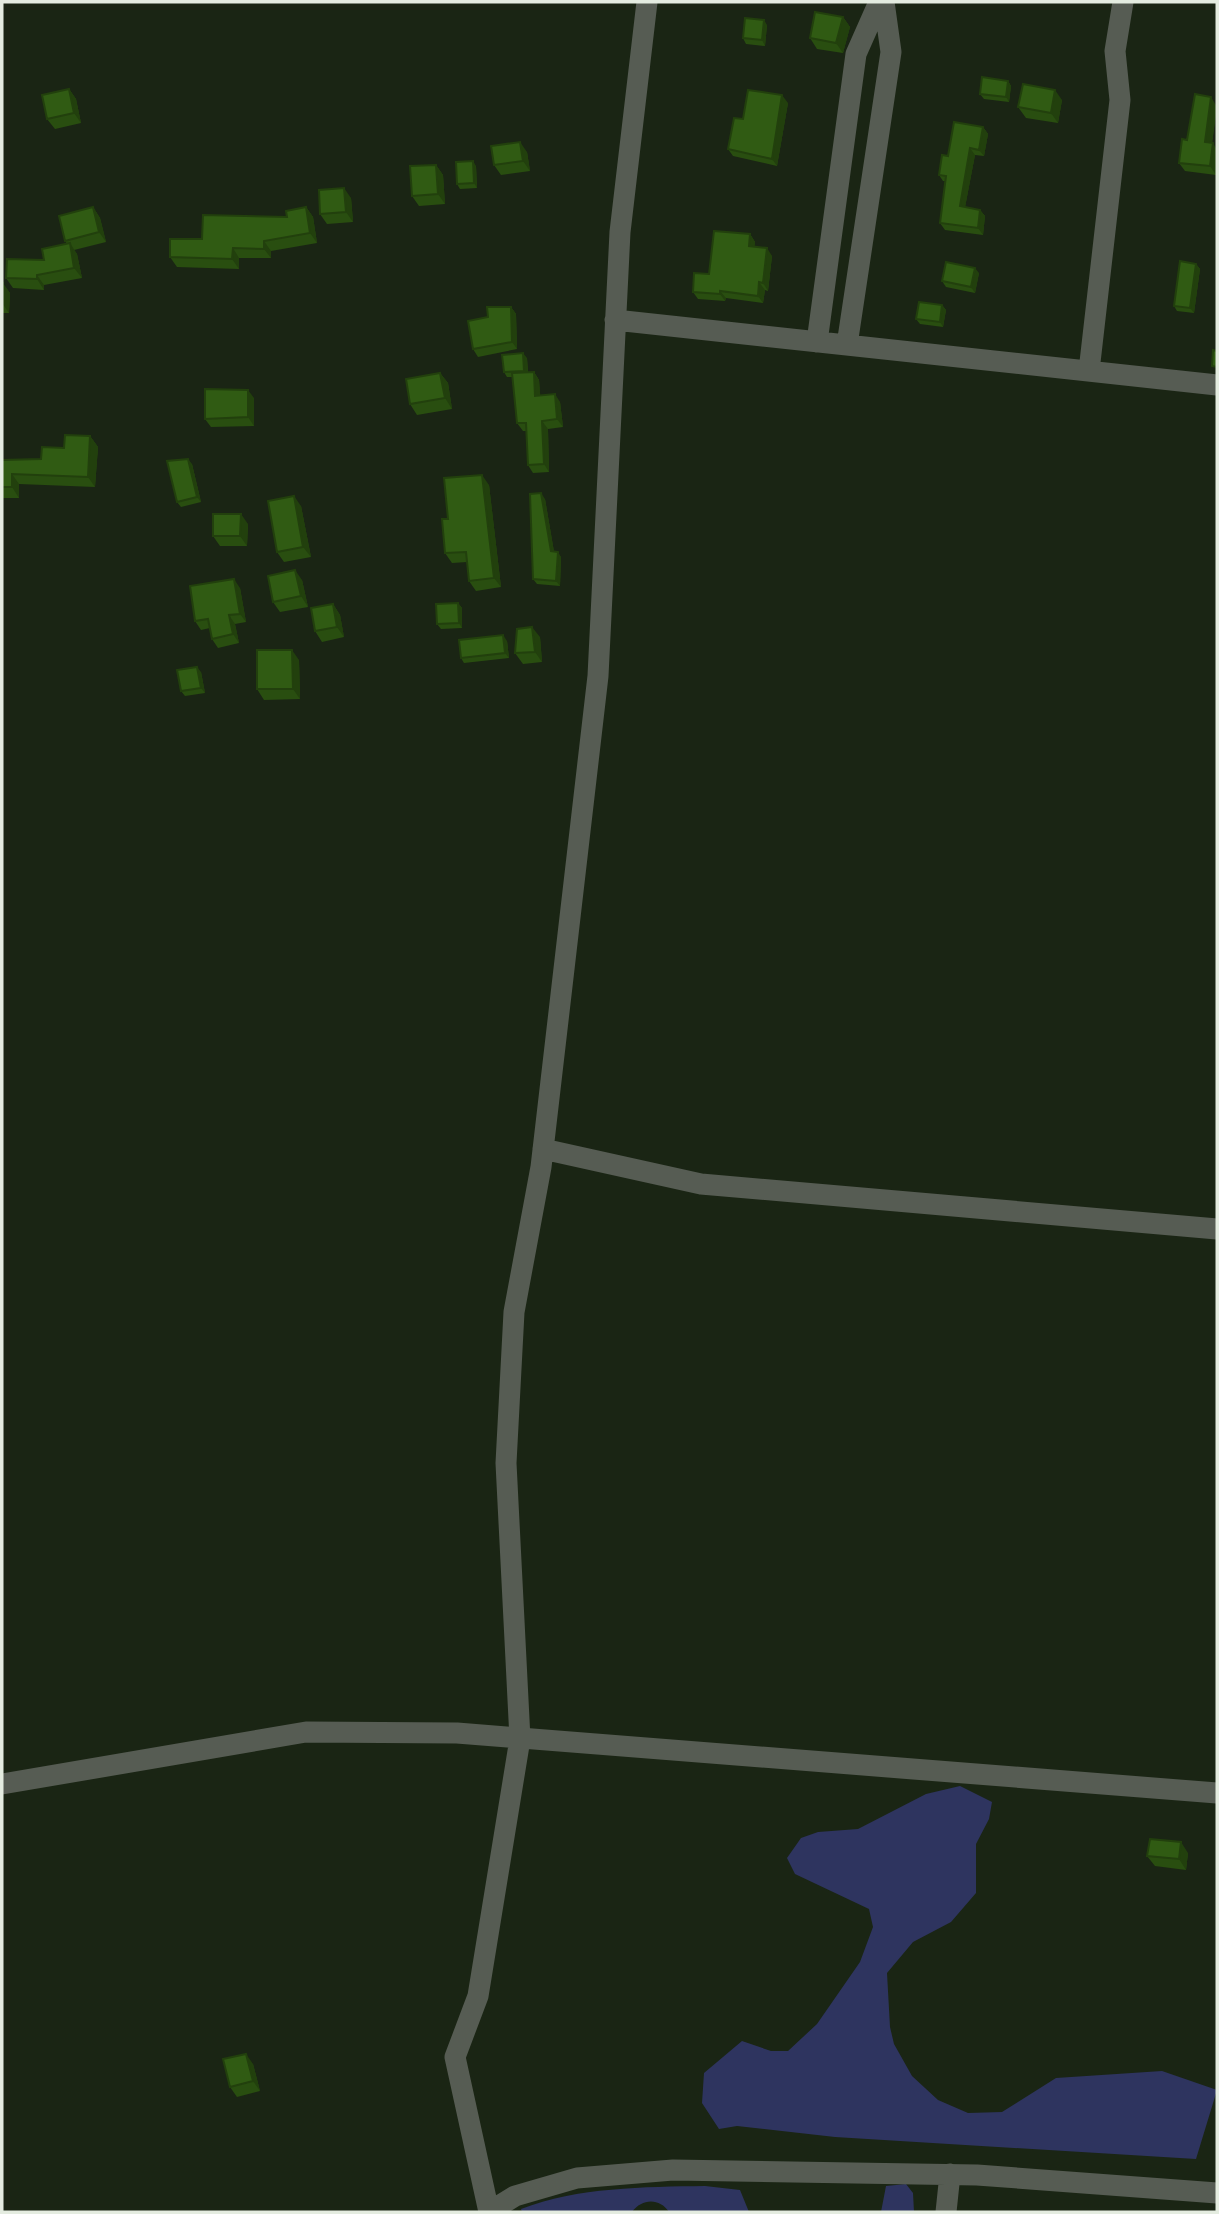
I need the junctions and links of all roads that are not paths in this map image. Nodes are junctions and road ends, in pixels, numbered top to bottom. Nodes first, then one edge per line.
1 (647, 2) edge
2 (878, 2) edge
3 (884, 2) edge
4 (1123, 2) edge
5 (615, 320) junction
6 (817, 342) junction
7 (847, 345) junction
8 (1088, 371) junction
9 (1217, 385) edge
10 (543, 1149) junction
11 (1217, 1229) edge
12 (520, 1739) junction
13 (2, 1784) edge
14 (1217, 1793) edge
15 (950, 2174) junction
16 (1217, 2193) edge
17 (489, 2212) edge
18 (946, 2212) edge

1 - 5 street
2 - 6 street
3 - 7 street
4 - 8 street
5 - 6 street
5 - 10 street
6 - 7 street
7 - 8 street
8 - 9 street
10 - 11 street
10 - 12 street
12 - 13 street
12 - 14 street
12 - 17 street
15 - 16 street
15 - 17 street
15 - 18 street

